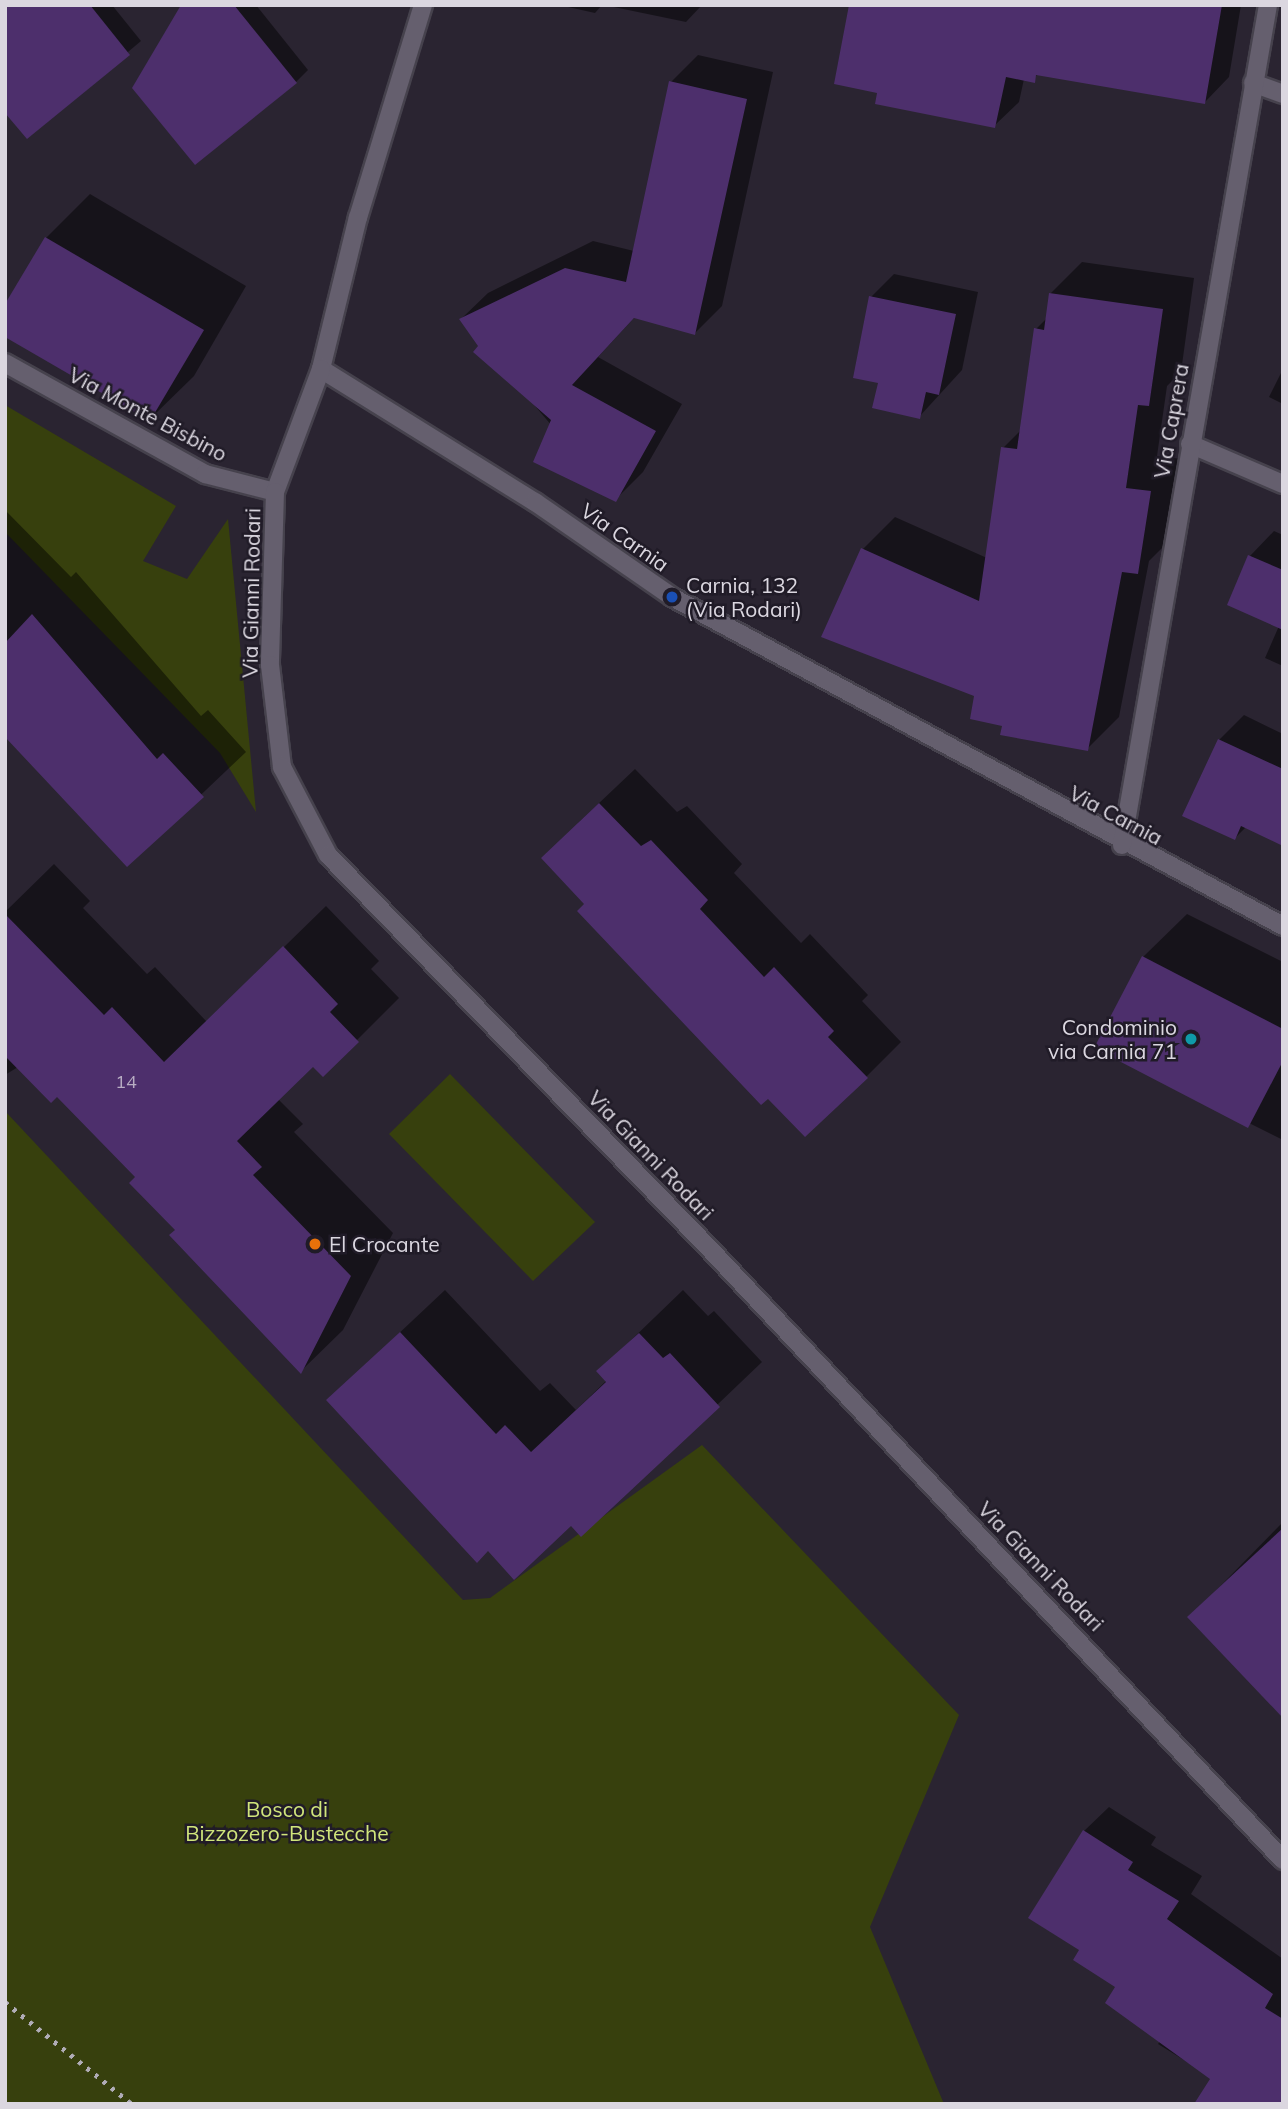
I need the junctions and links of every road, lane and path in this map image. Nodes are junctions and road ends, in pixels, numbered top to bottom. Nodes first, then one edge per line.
1 (423, 5) edge
2 (1268, 5) edge
3 (1253, 83) junction
4 (1283, 94) edge
5 (5, 363) edge
6 (321, 369) junction
7 (1190, 444) junction
8 (1283, 484) edge
9 (275, 492) junction
10 (1122, 845) junction
11 (1283, 926) edge
12 (1283, 1860) edge

1 - 6 street
2 - 3 street, Via Caprera
3 - 4 street
3 - 7 street, Via Caprera
5 - 9 street, Via Monte Bisbino
6 - 9 street, Via Gianni Rodari
6 - 10 street, Via Carnia
7 - 8 street
7 - 10 street, Via Caprera
9 - 12 street, Via Gianni Rodari
10 - 11 street, Via Carnia

